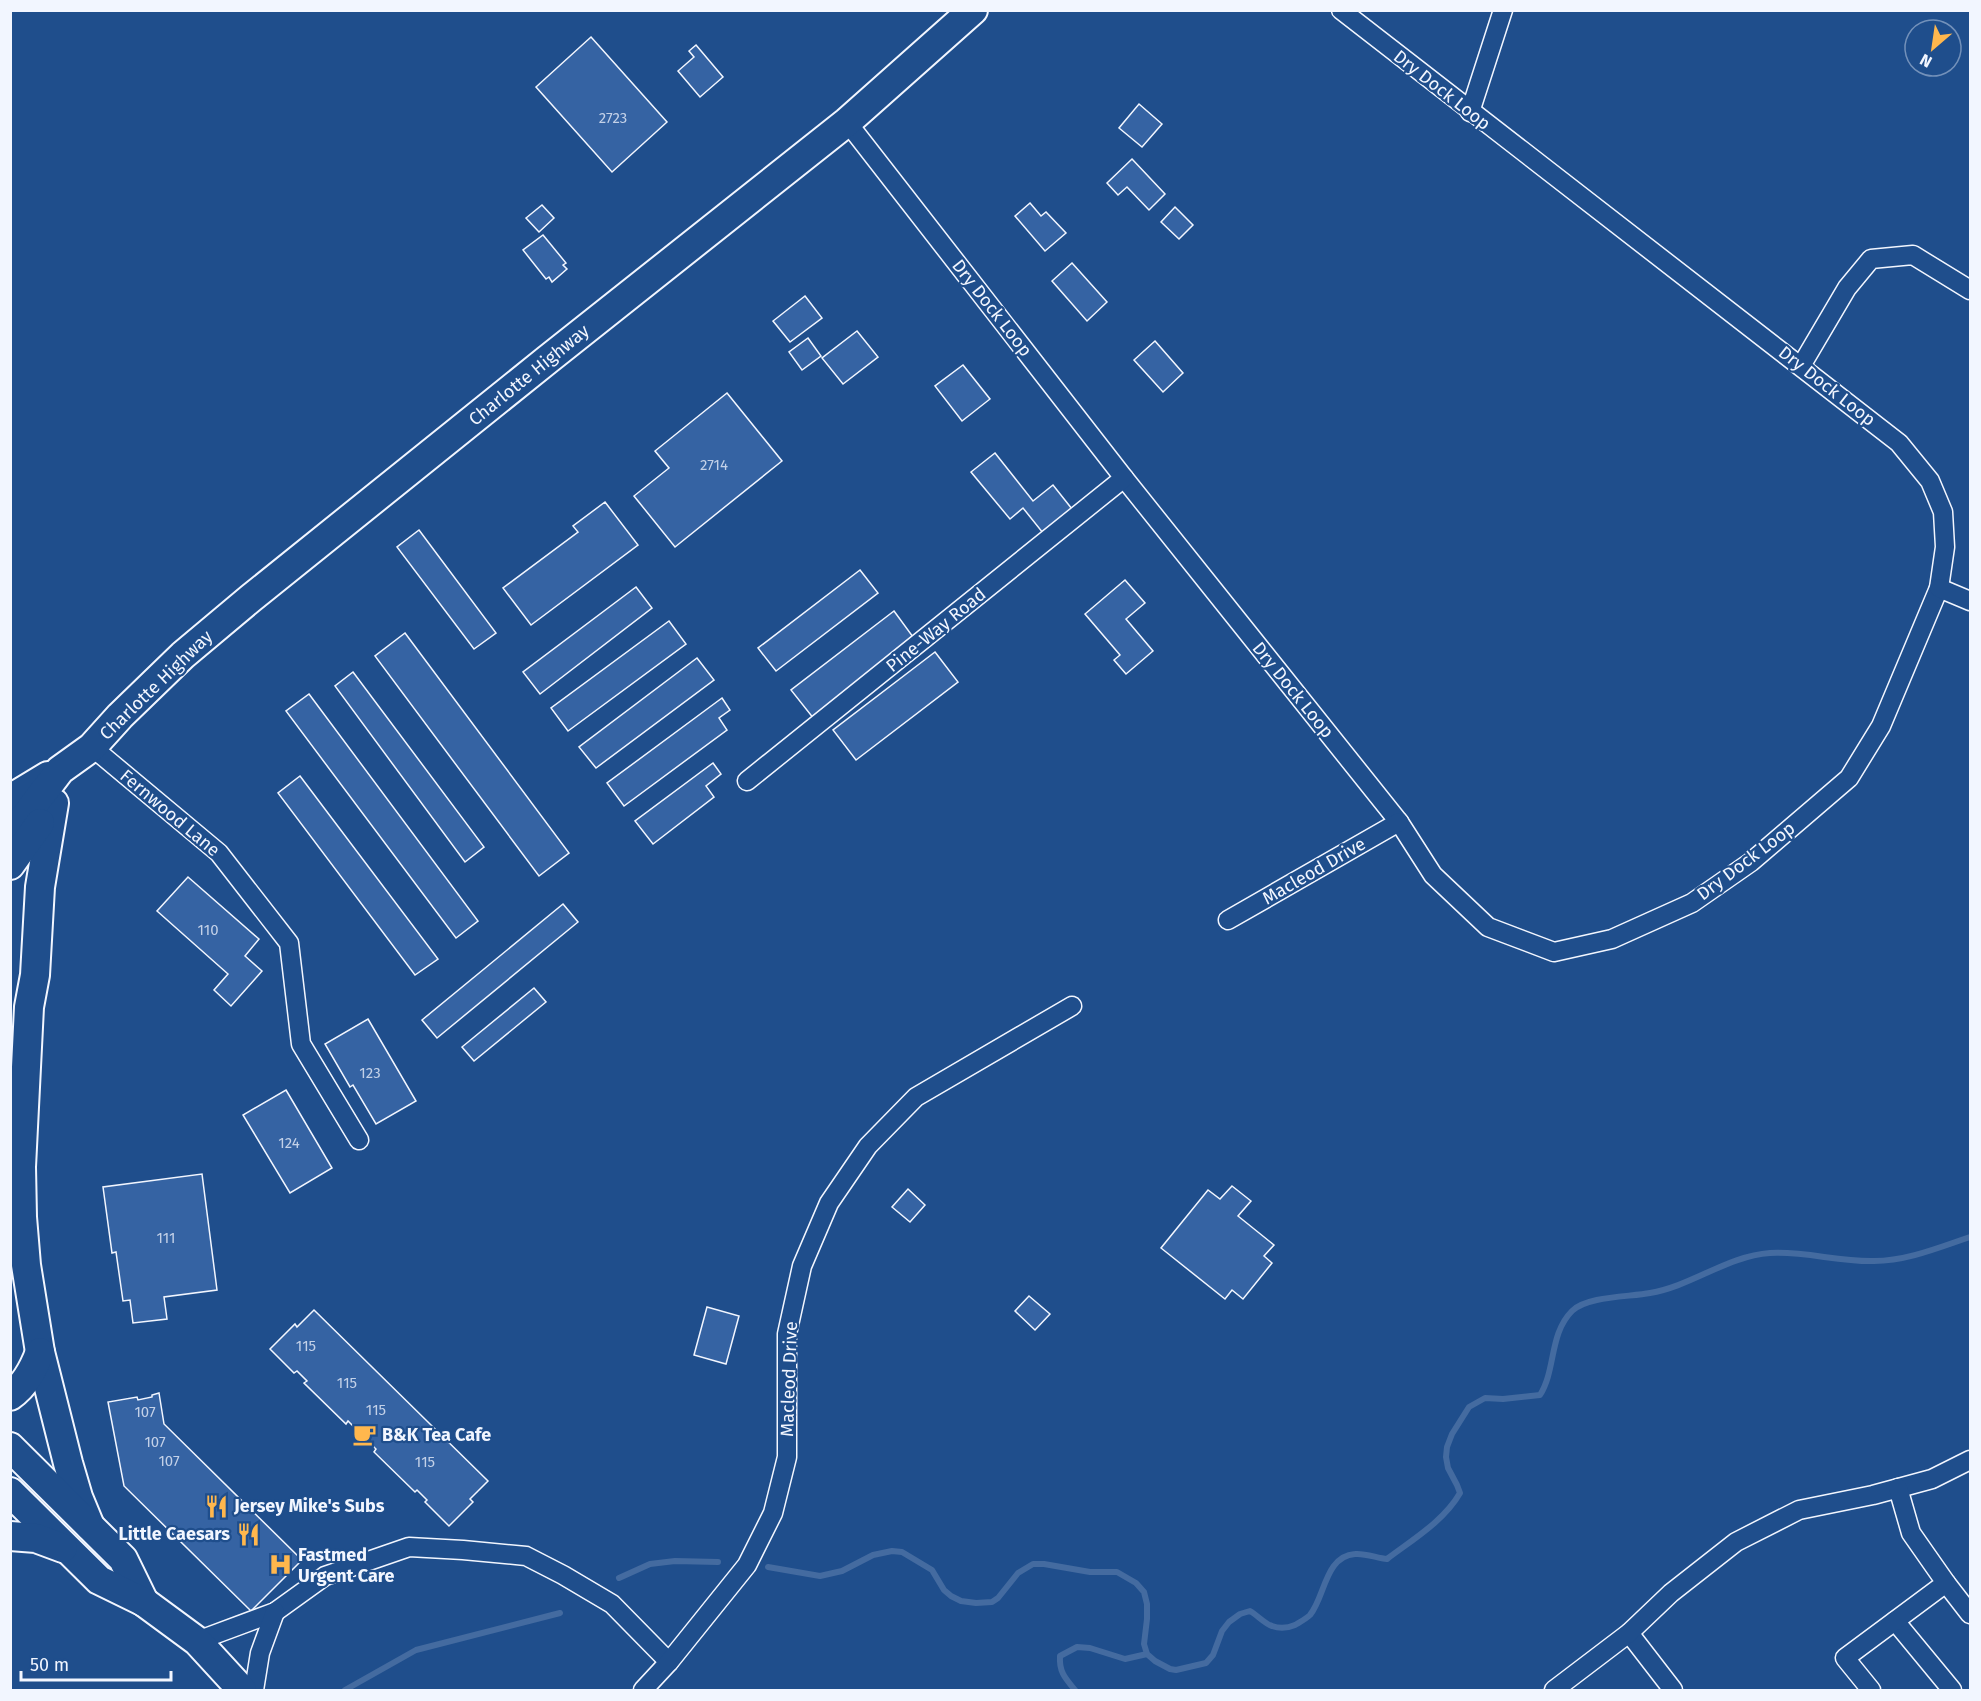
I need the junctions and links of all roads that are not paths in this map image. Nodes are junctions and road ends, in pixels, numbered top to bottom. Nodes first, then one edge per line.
1 (973, 10) edge
2 (1341, 10) edge
3 (1503, 10) edge
4 (1470, 112) junction
5 (847, 122) junction
6 (1971, 290) edge
7 (1801, 366) junction
8 (1124, 478) junction
9 (1939, 588) junction
10 (1971, 601) edge
11 (92, 747) junction
12 (60, 770) junction
13 (747, 781) dead end
14 (10, 799) edge
15 (54, 803) junction
16 (1400, 822) junction
17 (10, 836) edge
18 (10, 865) edge
19 (1228, 920) dead end
20 (10, 975) edge
21 (1072, 1006) dead end
22 (29, 1007) junction
23 (359, 1140) dead end
24 (40, 1352) junction
25 (10, 1396) edge
26 (10, 1447) edge
27 (1971, 1460) edge
28 (1898, 1488) junction
29 (10, 1492) edge
30 (90, 1526) junction
31 (10, 1536) edge
32 (70, 1552) junction
33 (1946, 1583) junction
34 (144, 1602) junction
35 (275, 1612) junction
36 (1971, 1614) edge
37 (1895, 1621) junction
38 (1629, 1633) junction
39 (197, 1641) junction
40 (669, 1662) junction
41 (242, 1690) edge
42 (254, 1690) edge
43 (643, 1690) edge
44 (1554, 1690) edge
45 (1673, 1690) edge
46 (1871, 1690) edge
47 (1952, 1690) edge

1 - 5 main road, Charlotte Highway
2 - 4 street, Dry Dock Loop
3 - 4 street
4 - 7 street, Dry Dock Loop
5 - 8 street, Dry Dock Loop
5 - 11 main road, Charlotte Highway
6 - 7 street
7 - 9 street, Dry Dock Loop
8 - 13 street, Pine-Way Road
8 - 16 street, Dry Dock Loop
9 - 10 street
9 - 16 street, Dry Dock Loop
11 - 12 main road, Charlotte Highway
11 - 15 main road, Charlotte Highway
11 - 23 street, Fernwood Lane
12 - 14 main road
12 - 17 main road, Charlotte Highway
15 - 18 main road, Charlotte Highway
15 - 22 main road
16 - 19 street, Macleod Drive
20 - 22 main road
21 - 40 street, Macleod Drive
22 - 24 main road
24 - 25 main road
24 - 30 main road
26 - 30 main road
27 - 28 street
28 - 33 street
28 - 38 street
29 - 32 main road
30 - 34 main road
31 - 32 main road
32 - 34 main road
33 - 36 street
33 - 37 street
34 - 39 main road
35 - 39 street
35 - 40 street
35 - 42 street
37 - 46 street
37 - 47 street
38 - 44 street
38 - 45 street
39 - 41 main road
40 - 43 street, Macleod Drive

